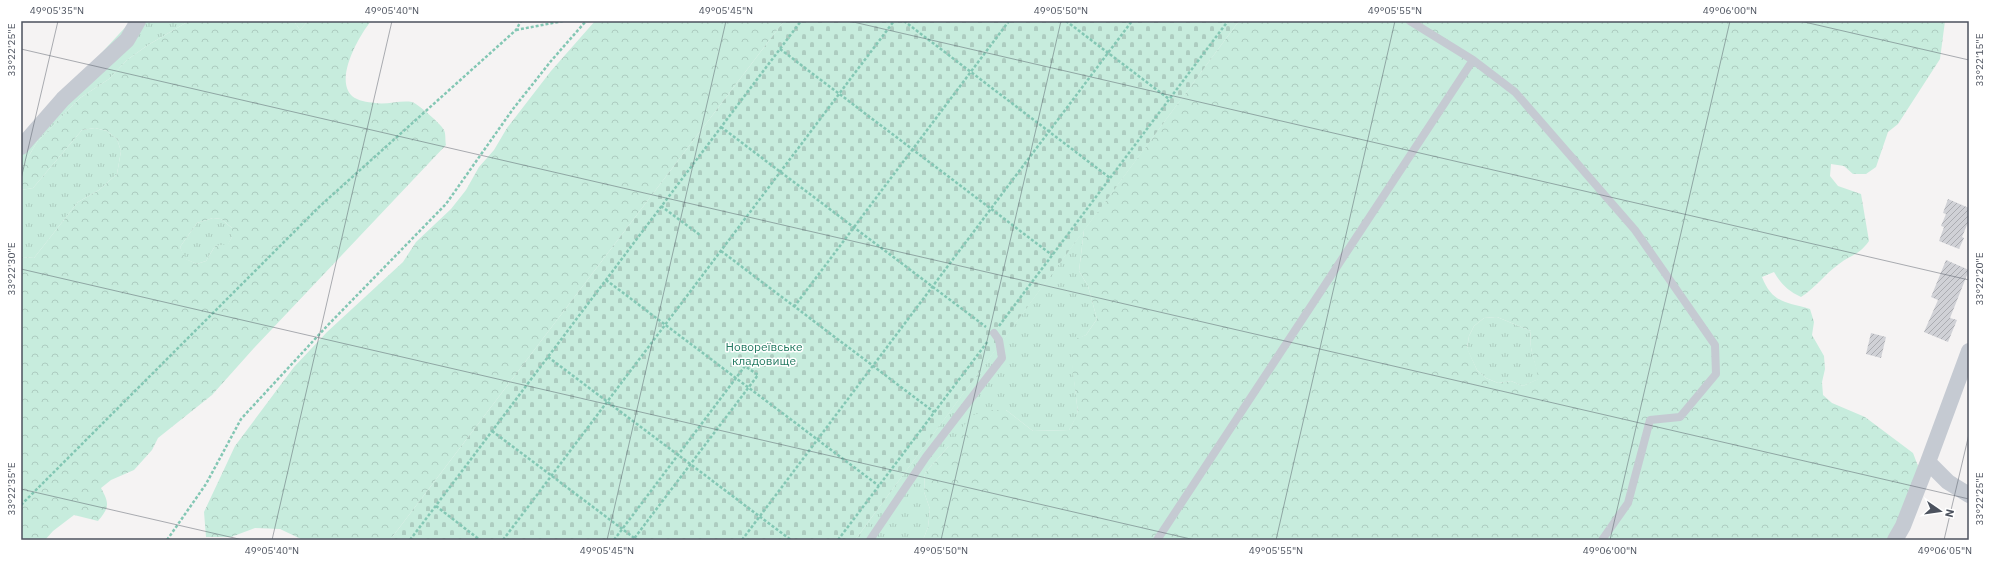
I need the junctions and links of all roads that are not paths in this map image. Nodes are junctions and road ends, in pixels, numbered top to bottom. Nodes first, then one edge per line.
1 (138, 21) edge
2 (1410, 21) edge
3 (1473, 60) junction
4 (21, 147) edge
5 (994, 333) road end
6 (1969, 351) edge
7 (1928, 462) junction
8 (1969, 495) edge
9 (870, 540) edge
10 (1157, 540) edge
11 (1602, 540) edge
12 (1895, 540) edge

1 - 4 street
2 - 3 lane
3 - 10 lane
3 - 11 lane
5 - 9 lane
6 - 7 street
7 - 8 street
7 - 12 street

